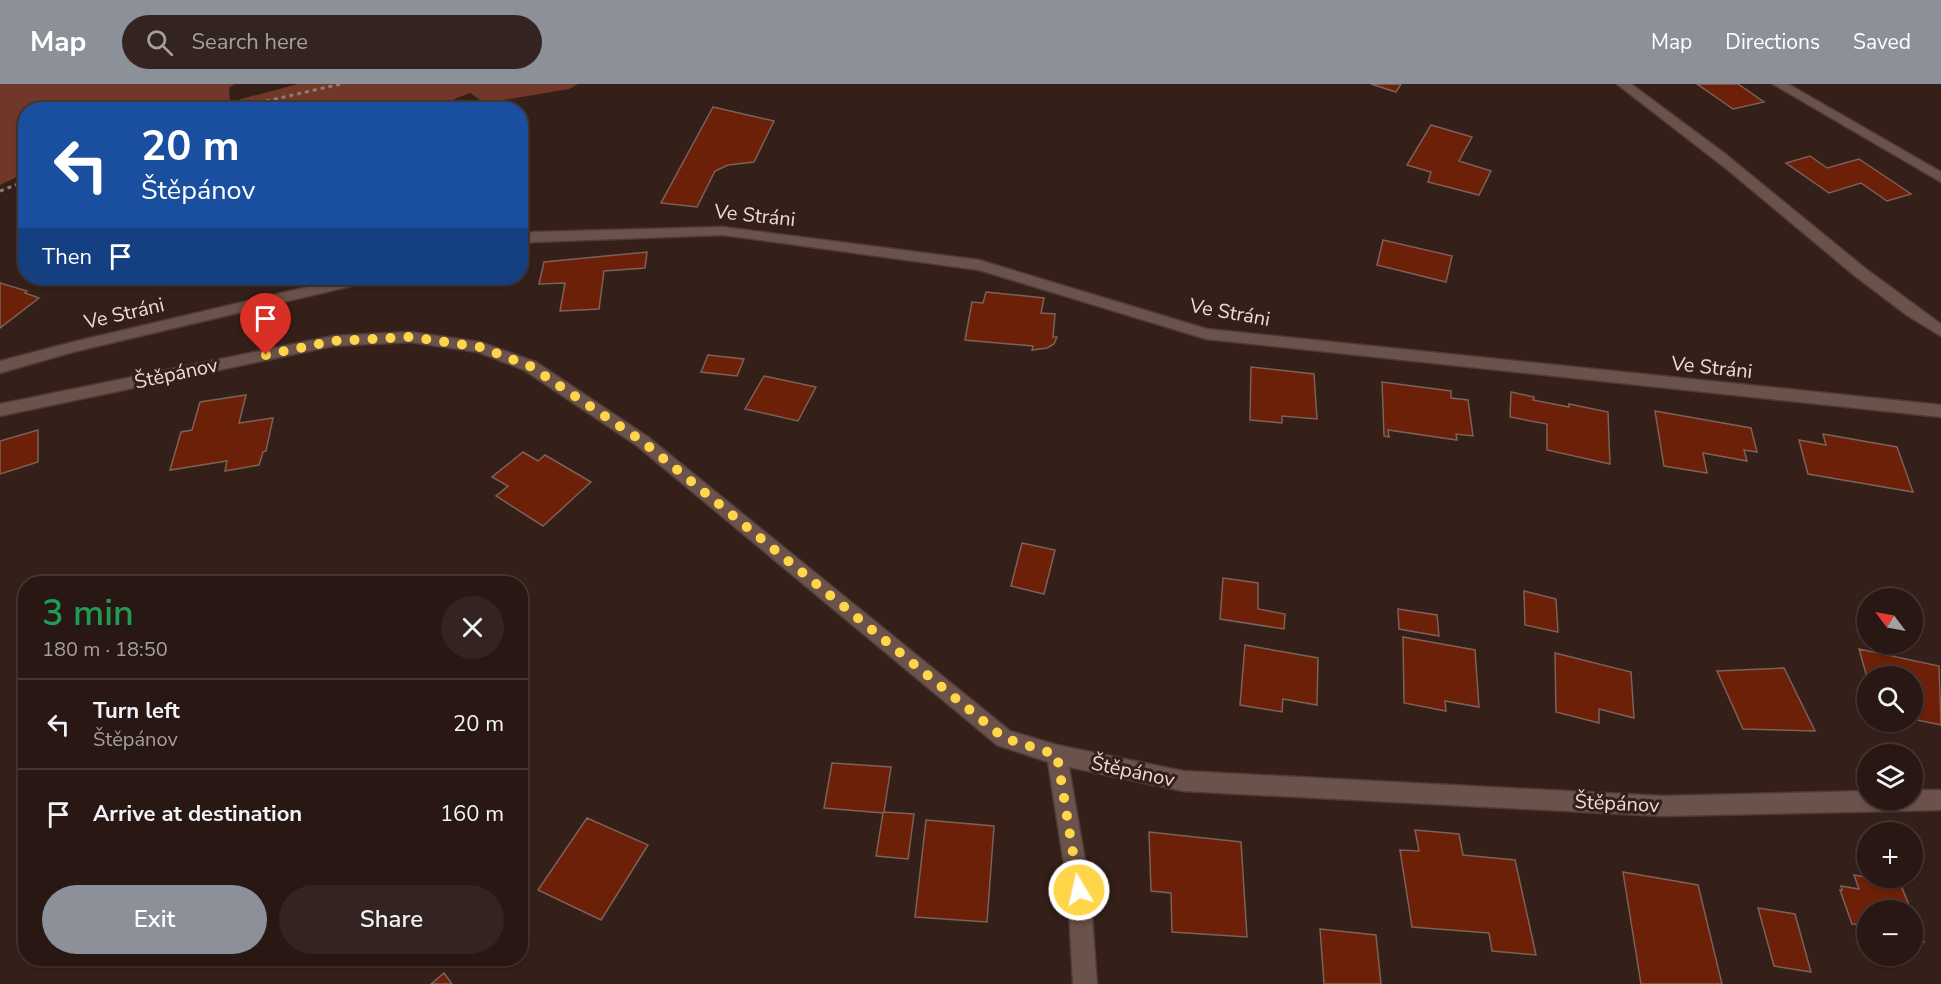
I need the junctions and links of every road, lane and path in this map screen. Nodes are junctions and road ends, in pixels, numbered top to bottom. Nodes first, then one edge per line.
1 (341, 84) edge
2 (1623, 84) edge
3 (1779, 84) edge
4 (262, 102) edge
5 (1941, 178) edge
6 (18, 184) edge
7 (0, 191) edge
8 (528, 238) edge
9 (334, 285) edge
10 (1941, 331) edge
11 (0, 367) edge
12 (0, 410) edge
13 (1941, 411) edge
14 (1057, 755) junction
15 (1941, 800) edge
16 (1085, 984) edge

1 - 4 path
2 - 10 street
3 - 5 street
6 - 7 path
8 - 13 street, Ve Stráni
9 - 11 street, Ve Stráni
12 - 14 street, Štěpánov
14 - 15 street, Štěpánov
14 - 16 street

